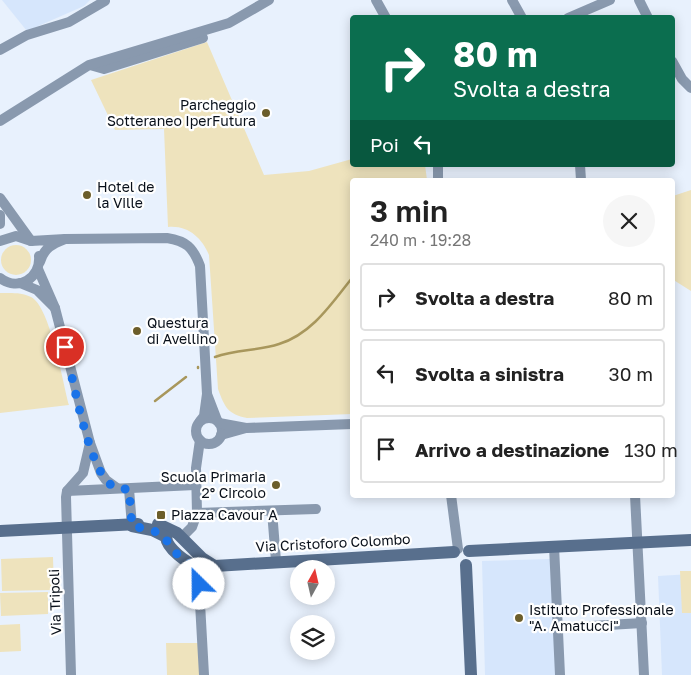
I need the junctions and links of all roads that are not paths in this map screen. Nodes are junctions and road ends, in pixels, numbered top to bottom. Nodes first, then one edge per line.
1 (269, 0) edge
2 (376, 0) edge
3 (512, 0) edge
4 (610, 0) edge
5 (639, 0) edge
6 (105, 1) edge
7 (384, 15) edge
8 (520, 15) edge
9 (575, 15) edge
10 (646, 15) edge
11 (206, 37) dead end
12 (0, 50) edge
13 (89, 65) junction
14 (675, 66) edge
15 (691, 88) edge
16 (0, 121) edge
17 (0, 198) edge
18 (0, 215) edge
19 (0, 224) edge
20 (65, 239) junction
21 (31, 241) junction
22 (0, 242) edge
23 (39, 266) junction
24 (0, 278) edge
25 (16, 284) junction
26 (0, 285) edge
27 (55, 308) junction
28 (207, 394) junction
29 (200, 421) junction
30 (218, 422) junction
31 (350, 424) edge
32 (246, 428) junction
33 (221, 435) junction
34 (200, 440) junction
35 (90, 443) junction
36 (83, 473) junction
37 (101, 473) junction
38 (195, 485) junction
39 (117, 488) junction
40 (129, 489) junction
41 (68, 491) junction
42 (452, 498) edge
43 (636, 498) edge
44 (316, 509) dead end
45 (272, 511) junction
46 (197, 513) junction
47 (132, 526) junction
48 (67, 528) junction
49 (0, 531) edge
50 (177, 538) junction
51 (691, 540) edge
52 (637, 541) junction
53 (554, 546) junction
54 (461, 551) junction
55 (179, 554) junction
56 (276, 561) junction
57 (213, 565) junction
58 (198, 567) junction
59 (642, 623) junction
60 (558, 628) junction
61 (71, 675) edge
62 (204, 675) edge
63 (471, 675) edge
64 (560, 675) edge
65 (644, 675) edge

1 - 13 street
2 - 7 street
3 - 8 street
4 - 9 street
5 - 10 street
6 - 12 street
11 - 13 street
13 - 16 street
14 - 15 street
17 - 21 street
18 - 19 street
20 - 21 street
20 - 23 street
20 - 28 street
21 - 22 street
21 - 23 street
23 - 25 street
23 - 27 street
24 - 25 street
25 - 26 street
25 - 27 street
27 - 35 street
28 - 29 street
28 - 30 street
29 - 30 street
29 - 34 street
30 - 32 street
30 - 33 street
31 - 32 street
32 - 33 street
33 - 34 street
34 - 38 street
35 - 36 street
35 - 37 street
36 - 37 street
36 - 41 street
37 - 39 street
38 - 40 street
38 - 46 street
39 - 40 street
39 - 41 street
40 - 47 street
41 - 48 street, Via Tripoli
42 - 54 street
43 - 52 street
44 - 45 street
45 - 46 street
45 - 56 street
46 - 50 street
47 - 48 street
47 - 50 street
48 - 49 street
48 - 61 street, Via Tripoli
50 - 55 street
50 - 55 street
50 - 57 street
51 - 52 street, Via Cristoforo Colombo
52 - 53 street, Via Cristoforo Colombo
52 - 59 street
53 - 54 street, Via Cristoforo Colombo
53 - 60 street
54 - 56 street, Via Cristoforo Colombo
54 - 63 street
55 - 58 street
56 - 57 street, Via Cristoforo Colombo
57 - 58 street, Via Cristoforo Colombo
58 - 62 street
59 - 60 street
59 - 65 street
60 - 64 street

